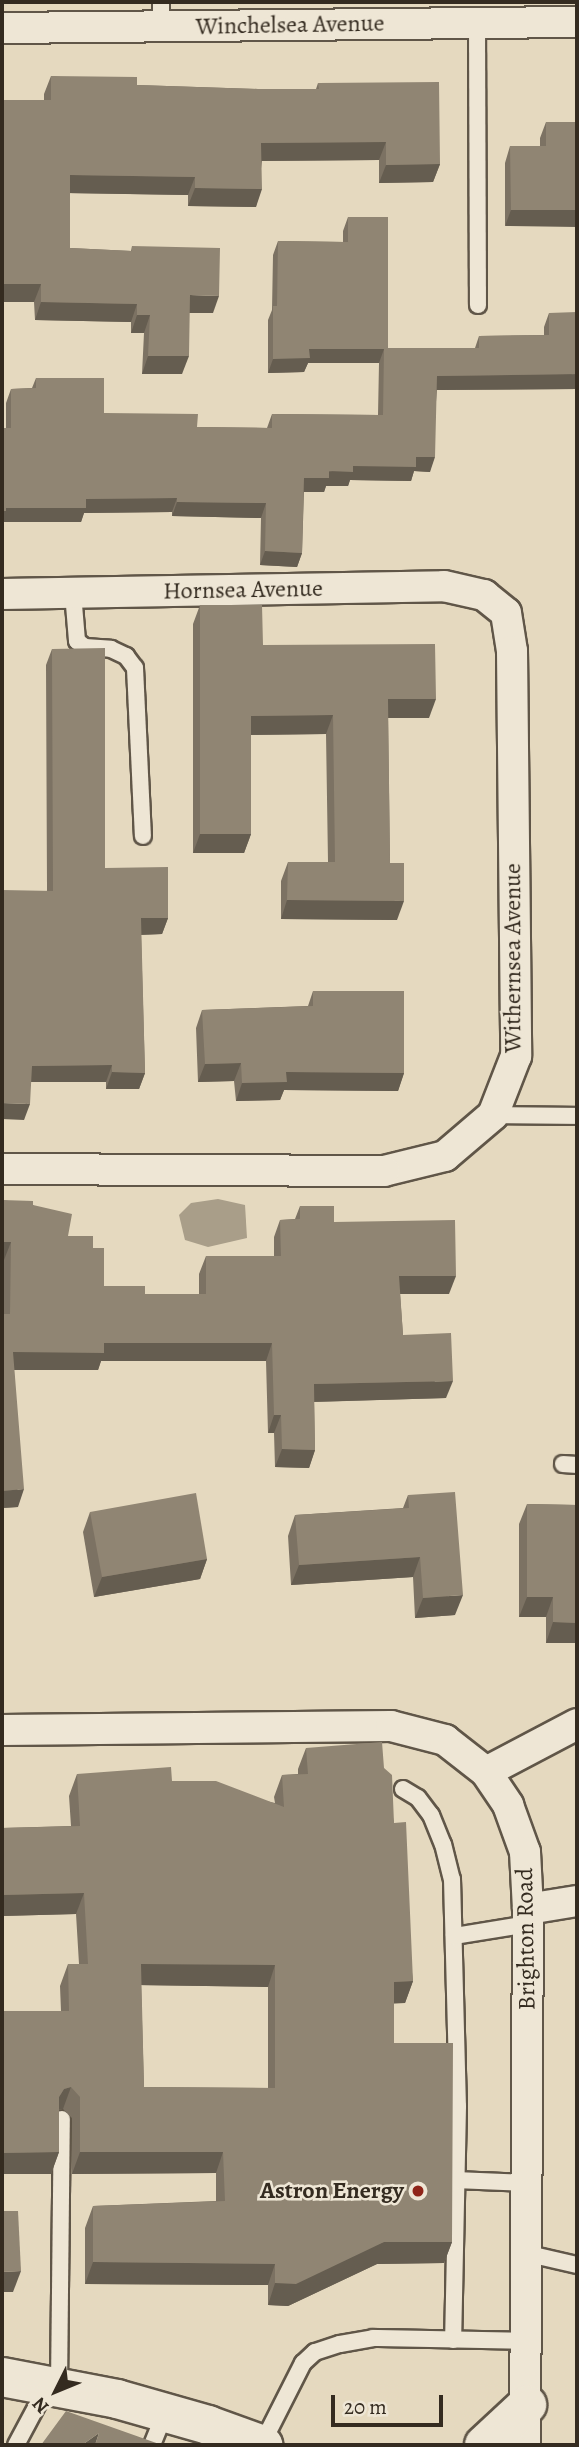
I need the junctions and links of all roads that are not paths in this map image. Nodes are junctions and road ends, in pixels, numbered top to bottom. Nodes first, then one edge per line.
1 (512, 12) edge
2 (161, 14) edge
3 (577, 22) edge
4 (477, 24) junction
5 (2, 29) edge
6 (478, 305) dead end
7 (74, 593) junction
8 (2, 594) edge
9 (484, 595) joint
10 (143, 836) dead end
11 (493, 1115) junction
12 (577, 1116) edge
13 (2, 1169) edge
14 (577, 1724) edge
15 (2, 1730) edge
16 (486, 1772) junction
17 (402, 1789) dead end
18 (577, 1901) edge
19 (528, 1917) junction
20 (454, 1936) junction
21 (62, 2119) edge
22 (457, 2180) junction
23 (526, 2183) junction
24 (526, 2253) junction
25 (577, 2265) edge
26 (453, 2340) junction
27 (526, 2341) junction
28 (2, 2377) edge
29 (53, 2386) junction
30 (527, 2405) junction
31 (159, 2429) edge
32 (16, 2445) edge
33 (262, 2445) edge
34 (484, 2445) edge
35 (525, 2445) edge

1 - 3 street, Winchelsea Avenue
1 - 4 street, Winchelsea Avenue
2 - 4 street, Winchelsea Avenue
2 - 5 street, Winchelsea Avenue
4 - 6 lane
7 - 8 street, Hornsea Avenue
7 - 9 street, Hornsea Avenue
7 - 10 lane
9 - 11 street, Withernsea Avenue
11 - 12 lane
11 - 13 street, Withernsea Avenue
14 - 16 street
15 - 16 street, Brighton Road
16 - 19 street, Brighton Road
17 - 20 lane
18 - 19 street
19 - 20 lane
19 - 23 street, Brighton Road
20 - 22 lane
21 - 29 lane
22 - 23 lane
22 - 26 lane
23 - 24 street, Brighton Road
24 - 25 lane
24 - 27 street, Brighton Road
26 - 27 lane
26 - 33 lane
27 - 30 street, Brighton Road
28 - 29 main road
29 - 31 main road
29 - 32 lane
30 - 34 main road
30 - 35 street, Brighton Road
31 - 33 main road

